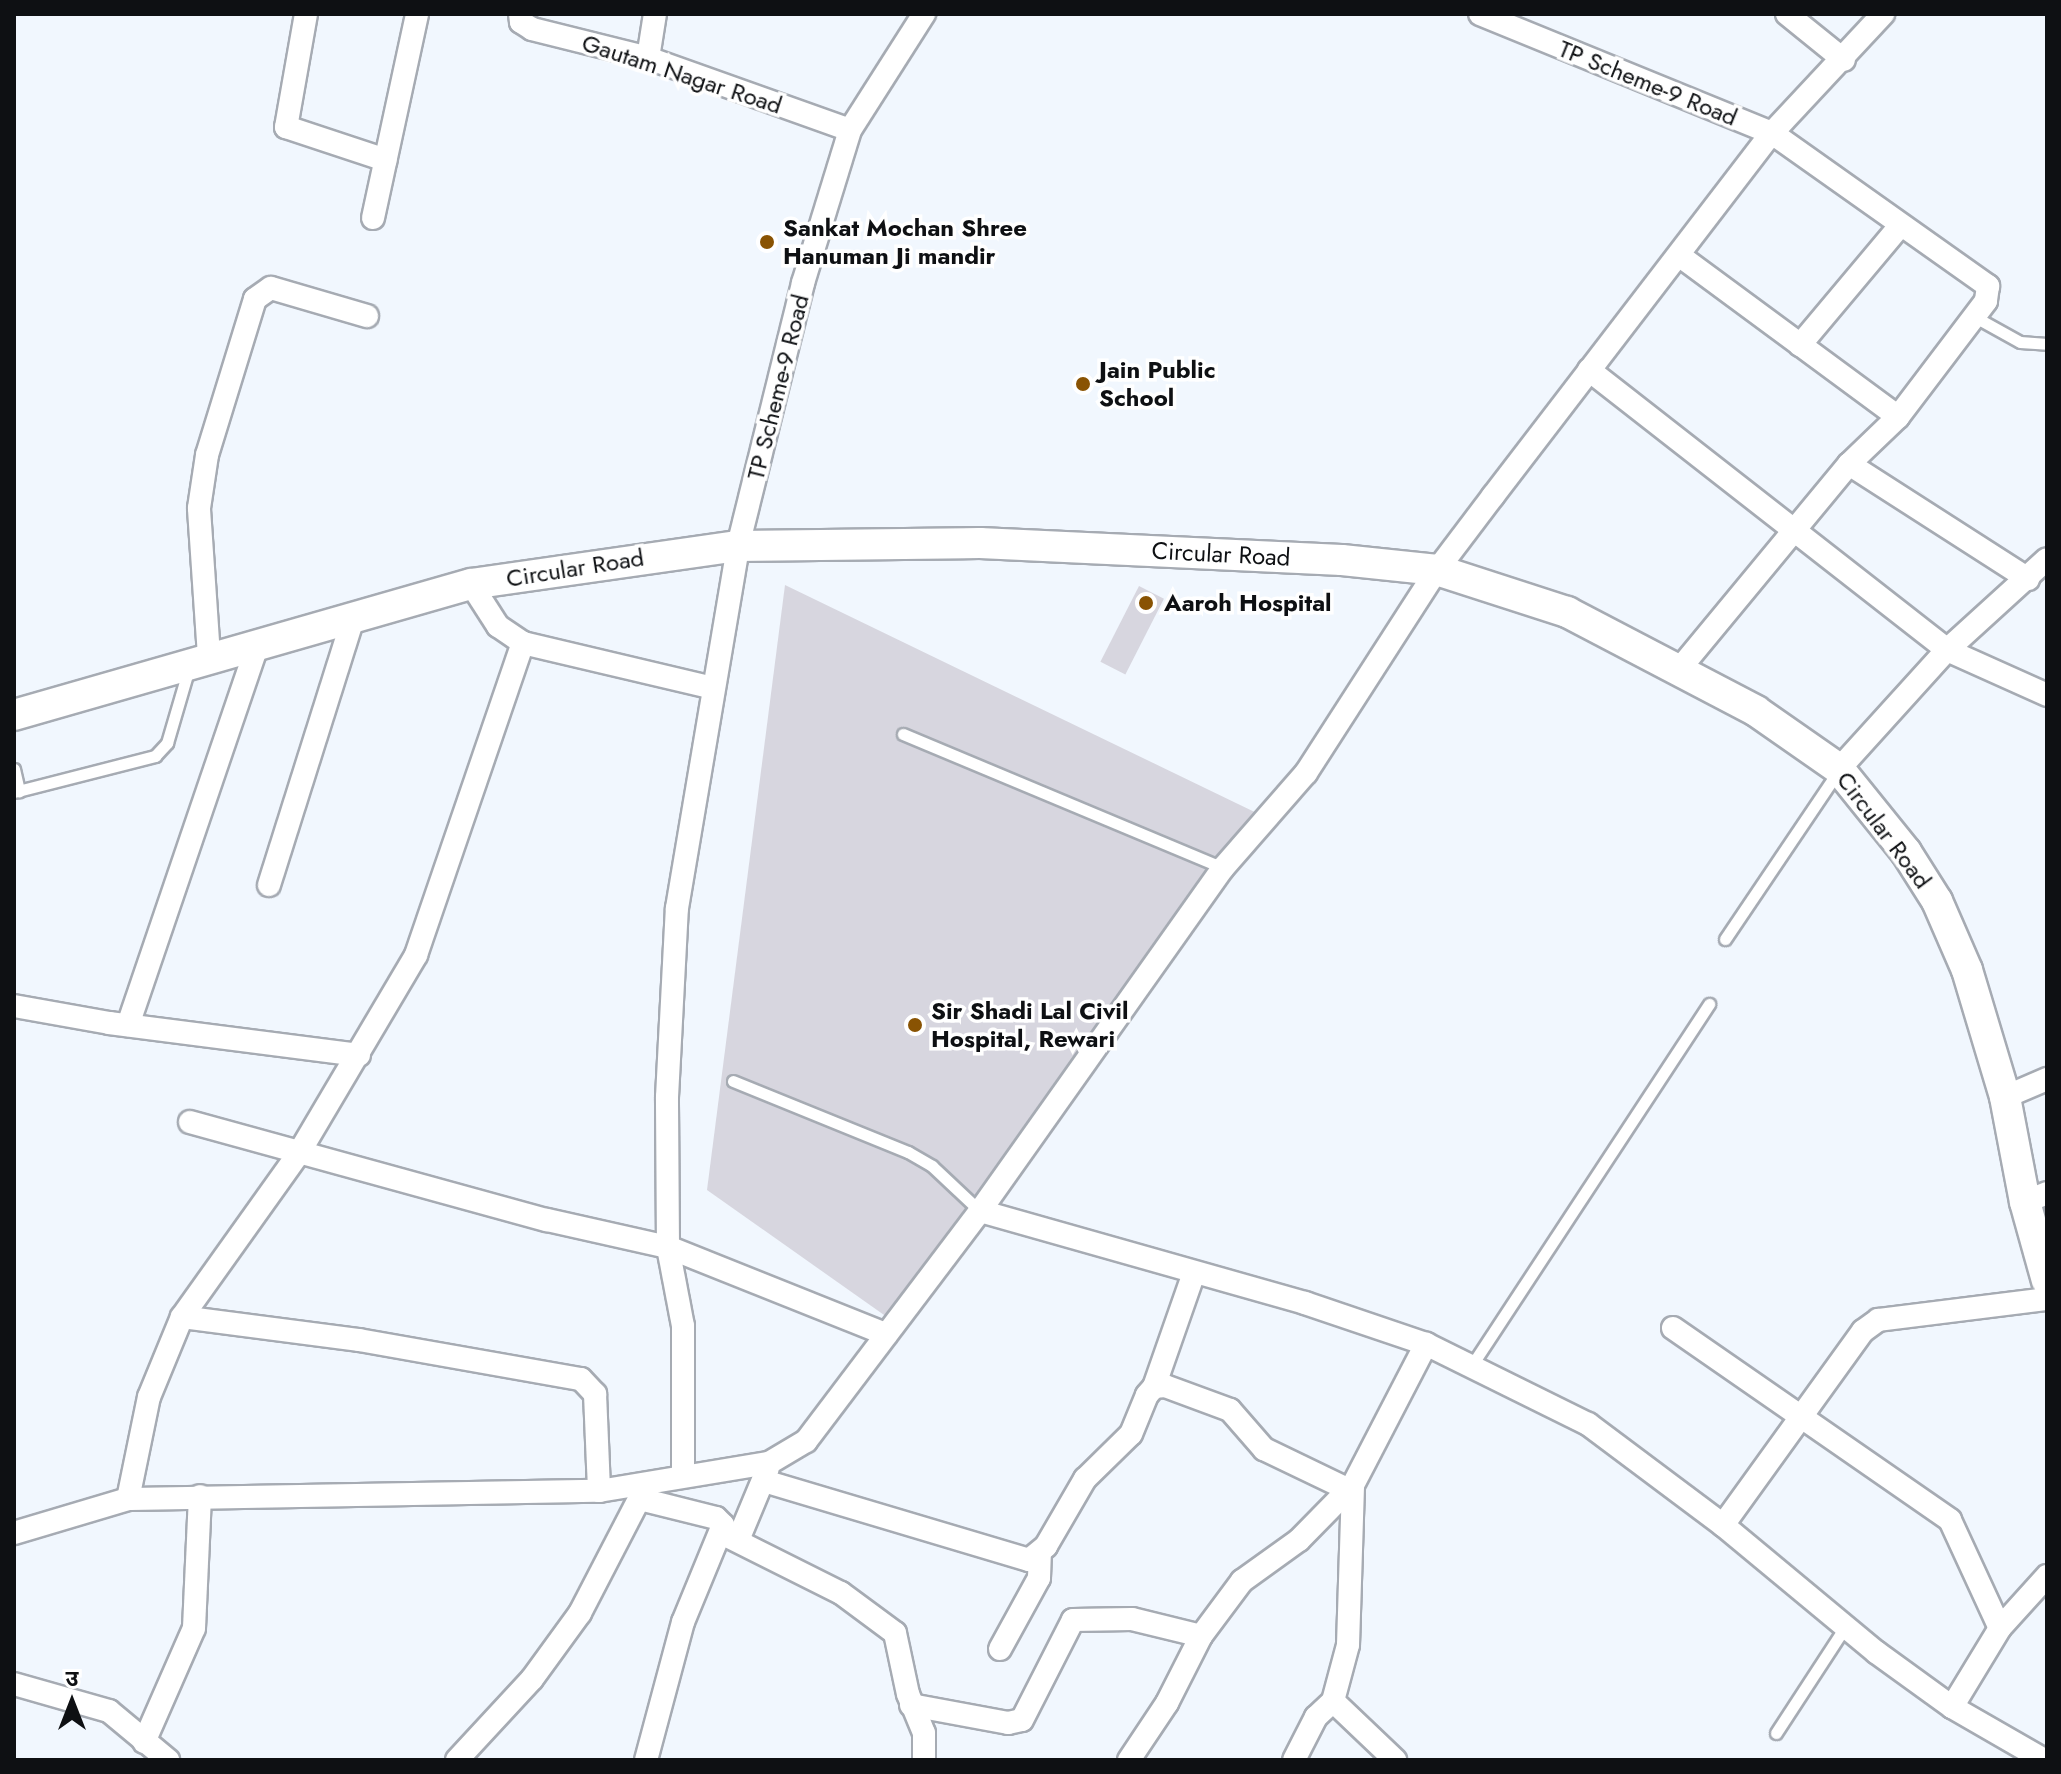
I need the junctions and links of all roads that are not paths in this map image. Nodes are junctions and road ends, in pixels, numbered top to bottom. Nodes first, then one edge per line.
1 (306, 14) edge
2 (417, 14) edge
3 (520, 14) edge
4 (655, 14) edge
5 (924, 14) edge
6 (1480, 14) edge
7 (1787, 14) edge
8 (1883, 14) edge
9 (648, 58) junction
10 (1844, 60) junction
11 (850, 130) junction
12 (1772, 133) junction
13 (386, 160) junction
14 (373, 218) dead end
15 (1900, 226) junction
16 (1680, 256) junction
17 (367, 316) dead end
18 (1975, 317) junction
19 (2047, 344) edge
20 (1800, 345) junction
21 (1589, 370) junction
22 (1898, 417) junction
23 (1849, 464) junction
24 (1794, 533) junction
25 (738, 546) junction
26 (2047, 559) edge
27 (1437, 570) junction
28 (2036, 581) edge
29 (471, 584) junction
30 (354, 616) junction
31 (523, 643) junction
32 (258, 644) junction
33 (1947, 650) junction
34 (200, 658) junction
35 (1680, 668) junction
36 (713, 688) junction
37 (2047, 695) edge
38 (14, 715) edge
39 (903, 734) dead end
40 (14, 769) edge
41 (1839, 769) junction
42 (16, 791) edge
43 (1223, 868) junction
44 (269, 885) dead end
45 (1725, 939) dead end
46 (1709, 1004) dead end
47 (14, 1006) edge
48 (128, 1025) junction
49 (359, 1055) junction
50 (2047, 1079) edge
51 (733, 1081) dead end
52 (2005, 1097) junction
53 (190, 1122) dead end
54 (299, 1153) junction
55 (2036, 1197) edge
56 (980, 1211) junction
57 (668, 1247) junction
58 (1194, 1273) junction
59 (2047, 1281) edge
60 (2047, 1299) edge
61 (182, 1317) junction
62 (1673, 1328) dead end
63 (886, 1334) junction
64 (1426, 1344) junction
65 (1472, 1365) junction
66 (1154, 1387) junction
67 (1802, 1417) junction
68 (766, 1472) junction
69 (683, 1476) junction
70 (1350, 1487) junction
71 (599, 1491) junction
72 (644, 1491) junction
73 (200, 1496) junction
74 (128, 1499) junction
75 (1723, 1525) junction
76 (14, 1533) edge
77 (729, 1536) junction
78 (1040, 1554) junction
79 (2047, 1576) edge
80 (1845, 1627) junction
81 (2000, 1628) junction
82 (1201, 1636) junction
83 (1000, 1649) dead end
84 (14, 1684) edge
85 (1333, 1701) junction
86 (911, 1705) junction
87 (1952, 1707) junction
88 (1776, 1733) dead end
89 (144, 1742) junction
90 (168, 1760) edge
91 (457, 1760) edge
92 (646, 1760) edge
93 (924, 1760) edge
94 (1129, 1760) edge
95 (1294, 1760) edge
96 (1395, 1760) edge
97 (2044, 1760) edge

1 - 13 street
2 - 13 street
3 - 9 street, Gautam Nagar Road
4 - 9 street
5 - 11 street, TP Scheme-9 Road
6 - 12 street, TP Scheme-9 Road
7 - 10 street
8 - 10 street
9 - 11 street, Gautam Nagar Road
10 - 12 street
11 - 25 street, TP Scheme-9 Road
12 - 15 street, TP Scheme-9 Road
12 - 16 street
13 - 14 street
15 - 18 street, TP Scheme-9 Road
15 - 20 street
16 - 20 street
16 - 21 street
17 - 34 street
18 - 19 lane
18 - 22 street
20 - 22 street
21 - 24 street
21 - 27 street
22 - 23 street
23 - 24 street
23 - 28 street
24 - 33 street
24 - 35 street
25 - 27 main road, Circular Road
25 - 29 main road, Circular Road
25 - 36 street, TP Scheme-9 Road
26 - 28 street
27 - 35 main road, Circular Road
27 - 43 street
28 - 33 street
29 - 30 main road, Circular Road
29 - 31 street
30 - 32 main road, Circular Road
30 - 44 street
31 - 36 street
31 - 49 street
32 - 34 main road, Circular Road
32 - 48 street
33 - 37 street
33 - 41 street
34 - 38 main road, Circular Road
34 - 42 lane
35 - 41 main road, Circular Road
36 - 57 street, TP Scheme-9 Road
39 - 43 lane
40 - 42 lane
41 - 45 lane
41 - 52 main road, Circular Road
43 - 56 street
46 - 65 lane
47 - 48 street
48 - 49 street
49 - 54 street
50 - 52 street
51 - 56 lane
52 - 55 main road, Circular Road
53 - 54 street
54 - 57 street
54 - 61 street
55 - 59 main road, Circular Road
56 - 58 street
56 - 63 street
57 - 63 street
57 - 69 street, TP Scheme-9 Road
58 - 64 street
58 - 66 street
60 - 67 street
61 - 71 street
61 - 74 street
62 - 67 street
63 - 68 street
64 - 65 street
64 - 70 street
65 - 75 street
66 - 70 street
66 - 78 street
67 - 75 street
67 - 81 street
68 - 69 street
68 - 77 street
68 - 78 street
69 - 72 street
70 - 82 street
70 - 85 street
71 - 72 street
71 - 73 street
72 - 77 street
72 - 91 street
73 - 74 street
73 - 89 street
74 - 76 street
75 - 80 street
77 - 86 street
77 - 92 street
78 - 83 street
79 - 81 street
80 - 87 street
80 - 88 lane
81 - 87 street
82 - 86 street
82 - 94 street
84 - 89 street
85 - 95 street
85 - 96 street
86 - 93 street
87 - 97 street
89 - 90 street

